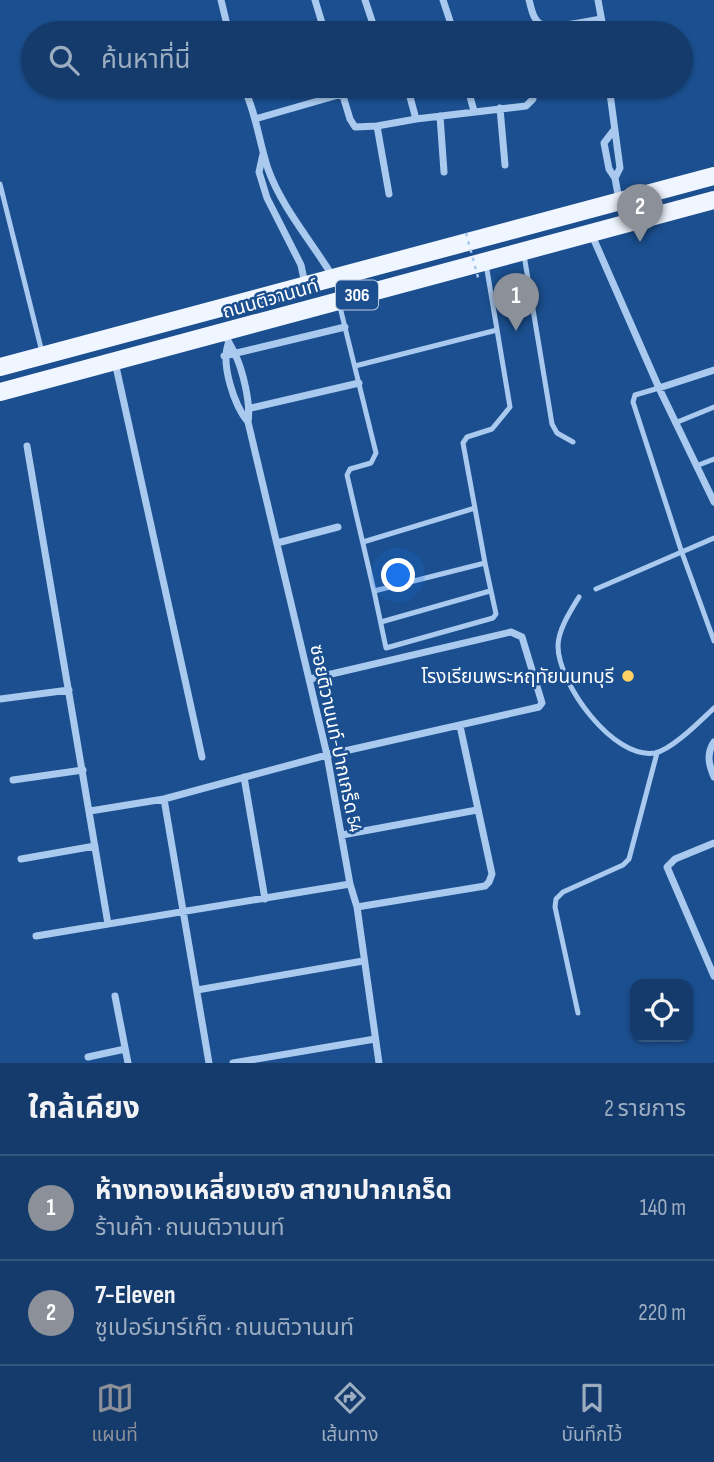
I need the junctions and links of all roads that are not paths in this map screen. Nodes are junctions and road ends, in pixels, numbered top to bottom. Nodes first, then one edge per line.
1 (220, 0) edge
2 (315, 0) edge
3 (365, 0) edge
4 (443, 0) edge
5 (529, 0) edge
6 (598, 0) edge
7 (601, 19) joint
8 (226, 21) edge
9 (321, 21) edge
10 (372, 21) edge
11 (450, 21) edge
12 (537, 21) edge
13 (586, 21) edge
14 (248, 98) edge
15 (318, 98) edge
16 (343, 98) edge
17 (410, 98) edge
18 (470, 98) edge
19 (533, 98) edge
20 (610, 98) edge
21 (500, 108) junction
22 (474, 111) junction
23 (440, 116) junction
24 (256, 119) junction
25 (416, 119) junction
26 (377, 126) junction
27 (264, 150) junction
28 (505, 165) dead end
29 (444, 172) dead end
30 (714, 176) edge
31 (0, 184) edge
32 (389, 194) dead end
33 (714, 200) edge
34 (619, 201) junction
35 (591, 233) junction
36 (523, 251) junction
37 (485, 261) junction
38 (333, 277) junction
39 (305, 284) junction
40 (338, 300) junction
41 (345, 327) junction
42 (498, 330) junction
43 (226, 338) junction
44 (235, 354) junction
45 (43, 355) junction
46 (224, 356) junction
47 (115, 361) junction
48 (355, 366) junction
49 (0, 367) edge
50 (714, 370) edge
51 (48, 379) junction
52 (359, 383) junction
53 (659, 388) junction
54 (0, 391) edge
55 (714, 407) edge
56 (251, 408) junction
57 (248, 422) junction
58 (675, 423) junction
59 (573, 442) dead end
60 (27, 446) dead end
61 (714, 459) edge
62 (696, 466) junction
63 (714, 502) edge
64 (475, 509) junction
65 (338, 527) dead end
66 (714, 538) edge
67 (363, 542) junction
68 (277, 543) junction
69 (681, 550) junction
70 (485, 563) junction
71 (596, 589) dead end
72 (374, 591) junction
73 (490, 592) junction
74 (579, 597) dead end
75 (381, 622) junction
76 (714, 641) edge
77 (310, 679) junction
78 (69, 690) junction
79 (0, 699) edge
80 (714, 708) edge
81 (460, 726) junction
82 (714, 742) edge
83 (657, 753) junction
84 (327, 755) junction
85 (202, 757) dead end
86 (83, 770) junction
87 (244, 777) junction
88 (714, 777) edge
89 (13, 780) dead end
90 (164, 799) junction
91 (477, 810) junction
92 (90, 811) junction
93 (342, 835) junction
94 (714, 844) edge
95 (95, 846) junction
96 (21, 859) dead end
97 (350, 884) junction
98 (265, 899) junction
99 (357, 907) junction
100 (183, 912) junction
101 (108, 925) junction
102 (36, 936) dead end
103 (363, 961) junction
104 (714, 976) edge
105 (197, 990) junction
106 (115, 996) dead end
107 (578, 1013) dead end
108 (375, 1039) junction
109 (125, 1049) junction
110 (88, 1057) dead end
111 (128, 1063) edge
112 (209, 1063) edge
113 (233, 1063) edge
114 (379, 1063) edge

1 - 8 street
2 - 9 street
3 - 10 street
4 - 11 street
5 - 12 street
6 - 7 street
7 - 13 street
14 - 24 street
15 - 24 street
16 - 26 street
17 - 25 street
18 - 22 street
19 - 21 street
20 - 34 street
21 - 22 street
21 - 28 street
22 - 23 street
23 - 25 street
23 - 29 street
24 - 27 street
25 - 26 street
26 - 32 street
27 - 38 street
27 - 39 street
30 - 34 main road, ถนนติวานนท์ / 306
31 - 45 lane
33 - 35 main road, ถนนติวานนท์ / 306
34 - 38 main road, ถนนติวานนท์ / 306
35 - 36 main road, ถนนติวานนท์ / 306
35 - 53 street
36 - 37 main road, ถนนติวานนท์ / 306
36 - 59 lane
37 - 40 main road, ถนนติวานนท์ / 306
37 - 42 lane
38 - 39 main road, ถนนติวานนท์ / 306
39 - 45 main road, ถนนติวานนท์ / 306
40 - 41 lane
40 - 43 main road, ถนนติวานนท์ / 306
41 - 44 street
41 - 48 lane
42 - 48 lane
42 - 64 lane
43 - 44 street, ซอยติวานนท์-ปากเกร็ด 54
43 - 46 street
43 - 47 main road, ถนนติวานนท์ / 306
44 - 46 street
44 - 56 street, ซอยติวานนท์-ปากเกร็ด 54
45 - 49 main road, ถนนติวานนท์ / 306
45 - 51 main road
46 - 57 street, ซอยติวานนท์-ปากเกร็ด 54
47 - 51 main road, ถนนติวานนท์ / 306
47 - 85 street
48 - 52 lane
50 - 53 street
51 - 54 main road, ถนนติวานนท์ / 306
52 - 56 street
52 - 67 lane
53 - 58 street
53 - 69 lane
55 - 58 lane
56 - 57 street, ซอยติวานนท์-ปากเกร็ด 54
57 - 68 street, ซอยติวานนท์-ปากเกร็ด 54
58 - 62 street
60 - 78 street
61 - 62 lane
62 - 63 street
64 - 67 lane
64 - 70 lane
65 - 68 street
66 - 69 lane
67 - 72 lane
68 - 77 street, ซอยติวานนท์-ปากเกร็ด 54
69 - 71 lane
69 - 76 lane
70 - 72 lane
70 - 73 lane
72 - 75 lane
73 - 75 lane
73 - 75 lane
74 - 83 lane
77 - 81 street
77 - 84 street, ซอยติวานนท์-ปากเกร็ด 54
78 - 79 street
78 - 86 street
80 - 83 lane
81 - 84 street
81 - 91 street
82 - 88 street
83 - 107 lane
84 - 87 street
84 - 93 street, ซอยติวานนท์-ปากเกร็ด 54
86 - 89 street
86 - 92 street
87 - 90 street
87 - 98 street
90 - 92 street
90 - 100 street
91 - 93 street
91 - 99 street
92 - 95 street
93 - 97 street, ซอยติวานนท์-ปากเกร็ด 54
94 - 104 street
95 - 96 street
95 - 101 street
97 - 98 street
97 - 99 street, ซอยติวานนท์-ปากเกร็ด 54
98 - 100 street
99 - 103 street, ซอยติวานนท์-ปากเกร็ด 54
100 - 101 street
100 - 105 street
101 - 102 street
103 - 105 street
103 - 108 street, ซอยติวานนท์-ปากเกร็ด 54
105 - 112 street
106 - 109 street
108 - 113 street
108 - 114 street, ซอยติวานนท์-ปากเกร็ด 54
109 - 110 street
109 - 111 street

